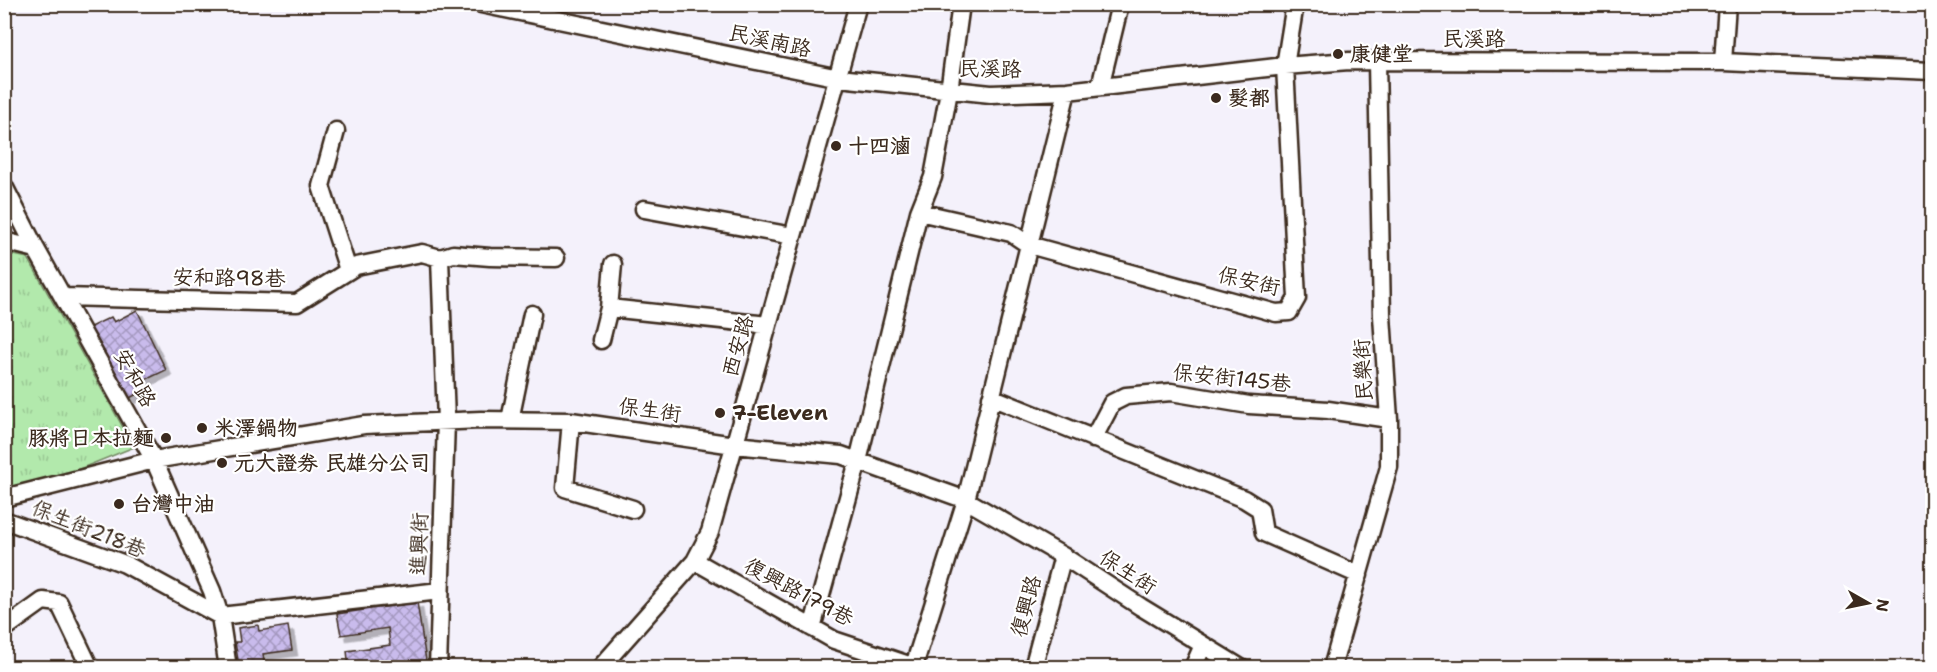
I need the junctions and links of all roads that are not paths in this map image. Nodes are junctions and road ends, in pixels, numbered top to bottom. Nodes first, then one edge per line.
1 (481, 4) edge
2 (858, 4) edge
3 (961, 4) edge
4 (1120, 4) edge
5 (1294, 4) edge
6 (1727, 4) edge
7 (1377, 62) junction
8 (1723, 62) junction
9 (1285, 66) junction
10 (1932, 71) edge
11 (838, 78) junction
12 (1100, 87) junction
13 (949, 91) junction
14 (1067, 91) junction
15 (336, 132) dead end
16 (4, 186) edge
17 (644, 210) dead end
18 (920, 212) junction
19 (793, 236) junction
20 (4, 241) edge
21 (1029, 245) junction
22 (36, 249) junction
23 (440, 258) junction
24 (556, 258) dead end
25 (614, 264) dead end
26 (348, 270) junction
27 (63, 297) junction
28 (609, 308) junction
29 (532, 314) dead end
30 (768, 325) junction
31 (601, 340) dead end
32 (991, 397) junction
33 (1389, 419) junction
34 (510, 420) junction
35 (446, 421) junction
36 (571, 421) junction
37 (1093, 439) junction
38 (734, 445) junction
39 (154, 459) junction
40 (858, 461) junction
41 (4, 498) edge
42 (966, 500) junction
43 (633, 509) dead end
44 (4, 520) edge
45 (1063, 556) junction
46 (695, 561) junction
47 (1359, 574) junction
48 (440, 591) junction
49 (220, 616) junction
50 (812, 628) junction
51 (4, 629) edge
52 (1203, 645) junction
53 (438, 662) edge
54 (916, 667) edge
55 (90, 668) edge
56 (228, 668) edge
57 (454, 668) edge
58 (600, 668) edge
59 (1033, 668) edge
60 (1193, 668) edge
61 (1241, 668) edge
62 (1332, 668) edge

1 - 11 street, 民溪南路
2 - 11 street, 西安路
3 - 13 street
4 - 12 street
5 - 9 street
6 - 8 street
7 - 8 street, 民溪路
7 - 9 street, 民溪路
7 - 33 street, 民樂街
8 - 10 street, 民溪路
9 - 12 street, 民溪路
9 - 21 street, 保安街
11 - 13 street, 民溪路
11 - 19 street, 西安路
12 - 14 street, 民溪路
13 - 14 street, 民溪路
13 - 18 street
14 - 21 street
15 - 26 street
16 - 22 street, 安和路
17 - 19 street
18 - 21 street
18 - 40 street
19 - 30 street, 西安路
20 - 22 street
21 - 32 street
22 - 27 street, 安和路
23 - 24 street, 安和路98巷
23 - 26 street, 安和路98巷
23 - 35 street, 進興街
25 - 28 street
26 - 27 street, 安和路98巷
27 - 39 street, 安和路
28 - 30 street
28 - 31 street
29 - 34 street
30 - 38 street, 西安路
32 - 37 street
32 - 42 street
33 - 37 street, 保安街145巷
33 - 47 street, 民樂街
34 - 35 street, 保生街
34 - 36 street, 保生街
35 - 39 street, 保生街
35 - 48 street, 進興街
36 - 38 street, 保生街
36 - 43 street
37 - 47 street
38 - 40 street, 保生街
38 - 46 street, 西安路
39 - 41 street, 保生街
39 - 49 street, 安和路
40 - 42 street, 保生街
40 - 50 street
42 - 45 street, 保生街
42 - 54 street
44 - 49 street, 保生街218巷
45 - 52 street, 保生街
45 - 59 street, 復興路
46 - 50 street, 復興路179巷
46 - 58 street, 西安路
47 - 62 street, 民樂街
48 - 49 street
48 - 53 street, 進興街
49 - 56 street, 安和路
50 - 54 street, 復興路179巷
51 - 55 street
52 - 60 street
52 - 61 street, 保生街
53 - 57 street

